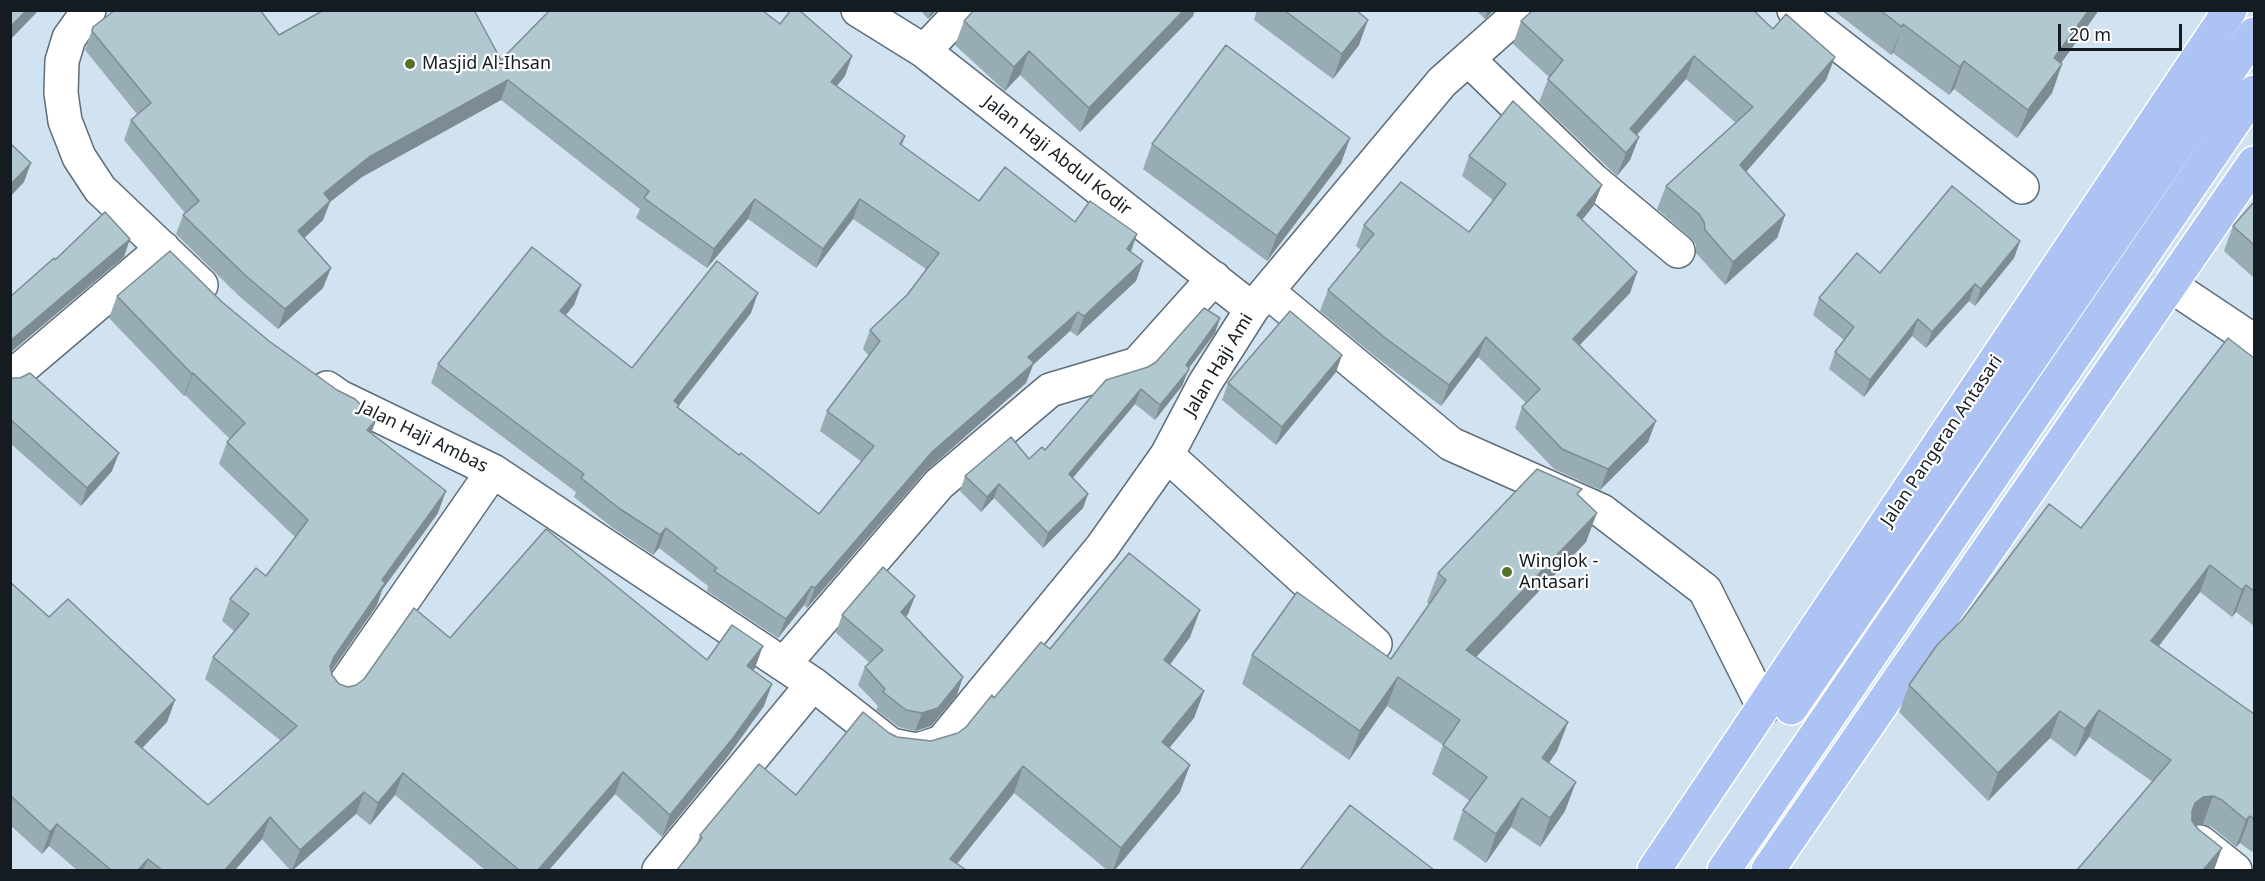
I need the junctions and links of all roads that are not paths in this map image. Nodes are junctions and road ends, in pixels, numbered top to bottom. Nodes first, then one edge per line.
1 (89, 10) edge
2 (858, 10) edge
3 (963, 10) edge
4 (1523, 10) edge
5 (1794, 10) edge
6 (2230, 10) edge
7 (2254, 34) edge
8 (924, 51) junction
9 (1468, 59) junction
10 (2254, 92) edge
11 (2254, 163) edge
12 (2022, 187) dead end
13 (163, 248) junction
14 (1678, 251) dead end
15 (1214, 278) junction
16 (2170, 285) junction
17 (1260, 300) junction
18 (218, 302) edge
19 (2254, 341) edge
20 (302, 370) edge
21 (10, 378) edge
22 (1167, 455) junction
23 (494, 471) junction
24 (1376, 644) dead end
25 (784, 664) junction
26 (813, 684) junction
27 (341, 690) edge
28 (1764, 708) junction
29 (942, 742) joint
30 (2200, 842) edge
31 (659, 870) edge
32 (1654, 870) edge
33 (1680, 870) edge
34 (1724, 870) edge
35 (1768, 870) edge
36 (2235, 870) edge

1 - 13 street
2 - 8 street, Jalan Haji Abdul Kodir
3 - 8 street
4 - 9 street, Jalan Haji Ami
5 - 12 street
6 - 28 main road, Jalan Pangeran Antasari
7 - 33 main road
8 - 15 street, Jalan Haji Abdul Kodir
9 - 14 street
9 - 17 street, Jalan Haji Ami
10 - 34 main road
11 - 16 main road
13 - 18 street
13 - 21 street
15 - 17 street, Jalan Haji Abdul Kodir
15 - 25 street
16 - 19 street
16 - 35 main road
17 - 22 street, Jalan Haji Ami
17 - 28 street, Jalan Haji Abdul Kodir
20 - 23 street, Jalan Haji Ambas
22 - 24 street
22 - 29 street, Jalan Haji Ami
23 - 25 street, Jalan Haji Ambas
23 - 27 street
25 - 26 street, Jalan Haji Ambas
26 - 29 street, Jalan Haji Ambas
26 - 31 street
28 - 32 main road, Jalan Pangeran Antasari
30 - 36 street

